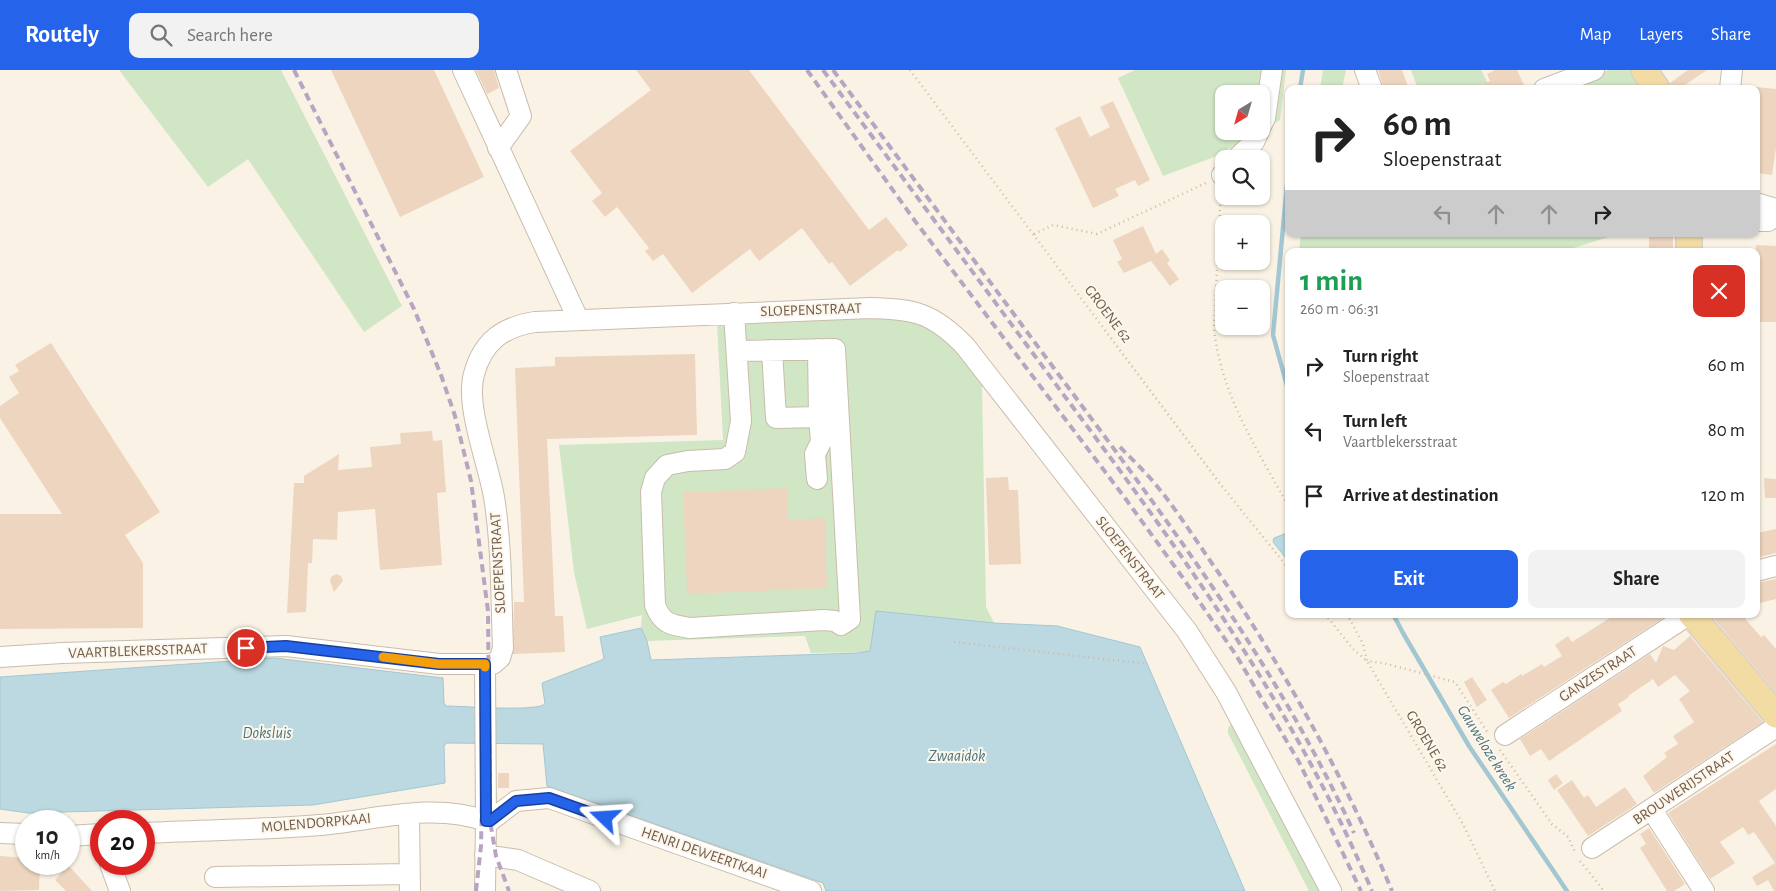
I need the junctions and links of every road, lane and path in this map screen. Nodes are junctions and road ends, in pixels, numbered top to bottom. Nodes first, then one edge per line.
1 (463, 70) edge
2 (506, 70) edge
3 (910, 70) edge
4 (1272, 70) edge
5 (1365, 70) edge
6 (1594, 70) edge
7 (1644, 70) edge
8 (1732, 70) edge
9 (1270, 85) edge
10 (1371, 85) edge
11 (1555, 85) edge
12 (1654, 85) edge
13 (1730, 85) edge
14 (1255, 140) edge
15 (498, 148) junction
16 (1246, 150) edge
17 (1215, 178) edge
18 (1760, 204) edge
19 (1221, 205) edge
20 (1776, 209) edge
21 (1776, 216) edge
22 (1760, 220) edge
23 (1034, 234) junction
24 (734, 313) junction
25 (578, 320) junction
26 (818, 349) junction
27 (772, 350) junction
28 (736, 351) junction
29 (819, 417) junction
30 (817, 479) dead end
31 (1285, 499) edge
32 (1285, 565) edge
33 (1776, 566) edge
34 (1760, 570) edge
35 (1328, 618) edge
36 (1349, 618) edge
37 (1684, 618) edge
38 (1693, 618) edge
39 (954, 642) dead end
40 (0, 657) edge
41 (1367, 661) junction
42 (485, 664) junction
43 (1148, 664) dead end
44 (1776, 715) edge
45 (1776, 727) edge
46 (1498, 740) junction
47 (1652, 810) junction
48 (409, 814) junction
49 (486, 821) junction
50 (155, 832) edge
51 (0, 833) edge
52 (15, 834) edge
53 (1592, 848) dead end
54 (486, 855) junction
55 (114, 875) edge
56 (214, 877) dead end
57 (410, 882) edge
58 (120, 891) edge
59 (485, 891) edge
60 (590, 891) edge
61 (811, 891) edge
62 (1331, 891) edge
63 (1494, 891) edge
64 (1604, 891) edge
65 (1704, 891) edge

1 - 15 street
2 - 15 street
3 - 23 path, GROENE 62
4 - 9 street
5 - 10 street
6 - 11 street
7 - 12 main road
8 - 13 street
14 - 16 street
15 - 25 street
17 - 23 path
18 - 20 street
19 - 31 path
21 - 22 street
23 - 32 path, GROENE 62
24 - 25 street, SLOEPENSTRAAT
24 - 28 street
24 - 62 street, SLOEPENSTRAAT
25 - 42 street, SLOEPENSTRAAT
26 - 27 street
26 - 28 street
26 - 29 street
27 - 28 street
27 - 29 street
29 - 30 street
33 - 34 street
35 - 41 path, GROENE 62
36 - 41 path
37 - 46 street, GANZESTRAAT
38 - 44 main road
39 - 43 path
40 - 42 street, VAARTBLEKERSSTRAAT
41 - 46 path
41 - 63 path, GROENE 62
42 - 49 street
45 - 47 street, BROUWERIJSTRAAT
46 - 64 path
47 - 53 street, BROUWERIJSTRAAT
47 - 65 street
48 - 49 street, MOLENDORPKAAI
48 - 50 street, MOLENDORPKAAI
48 - 57 street
49 - 54 street
49 - 61 street, HENRI DEWEERTKAAI
51 - 52 street
54 - 59 street
54 - 60 street
55 - 58 street
56 - 57 street

